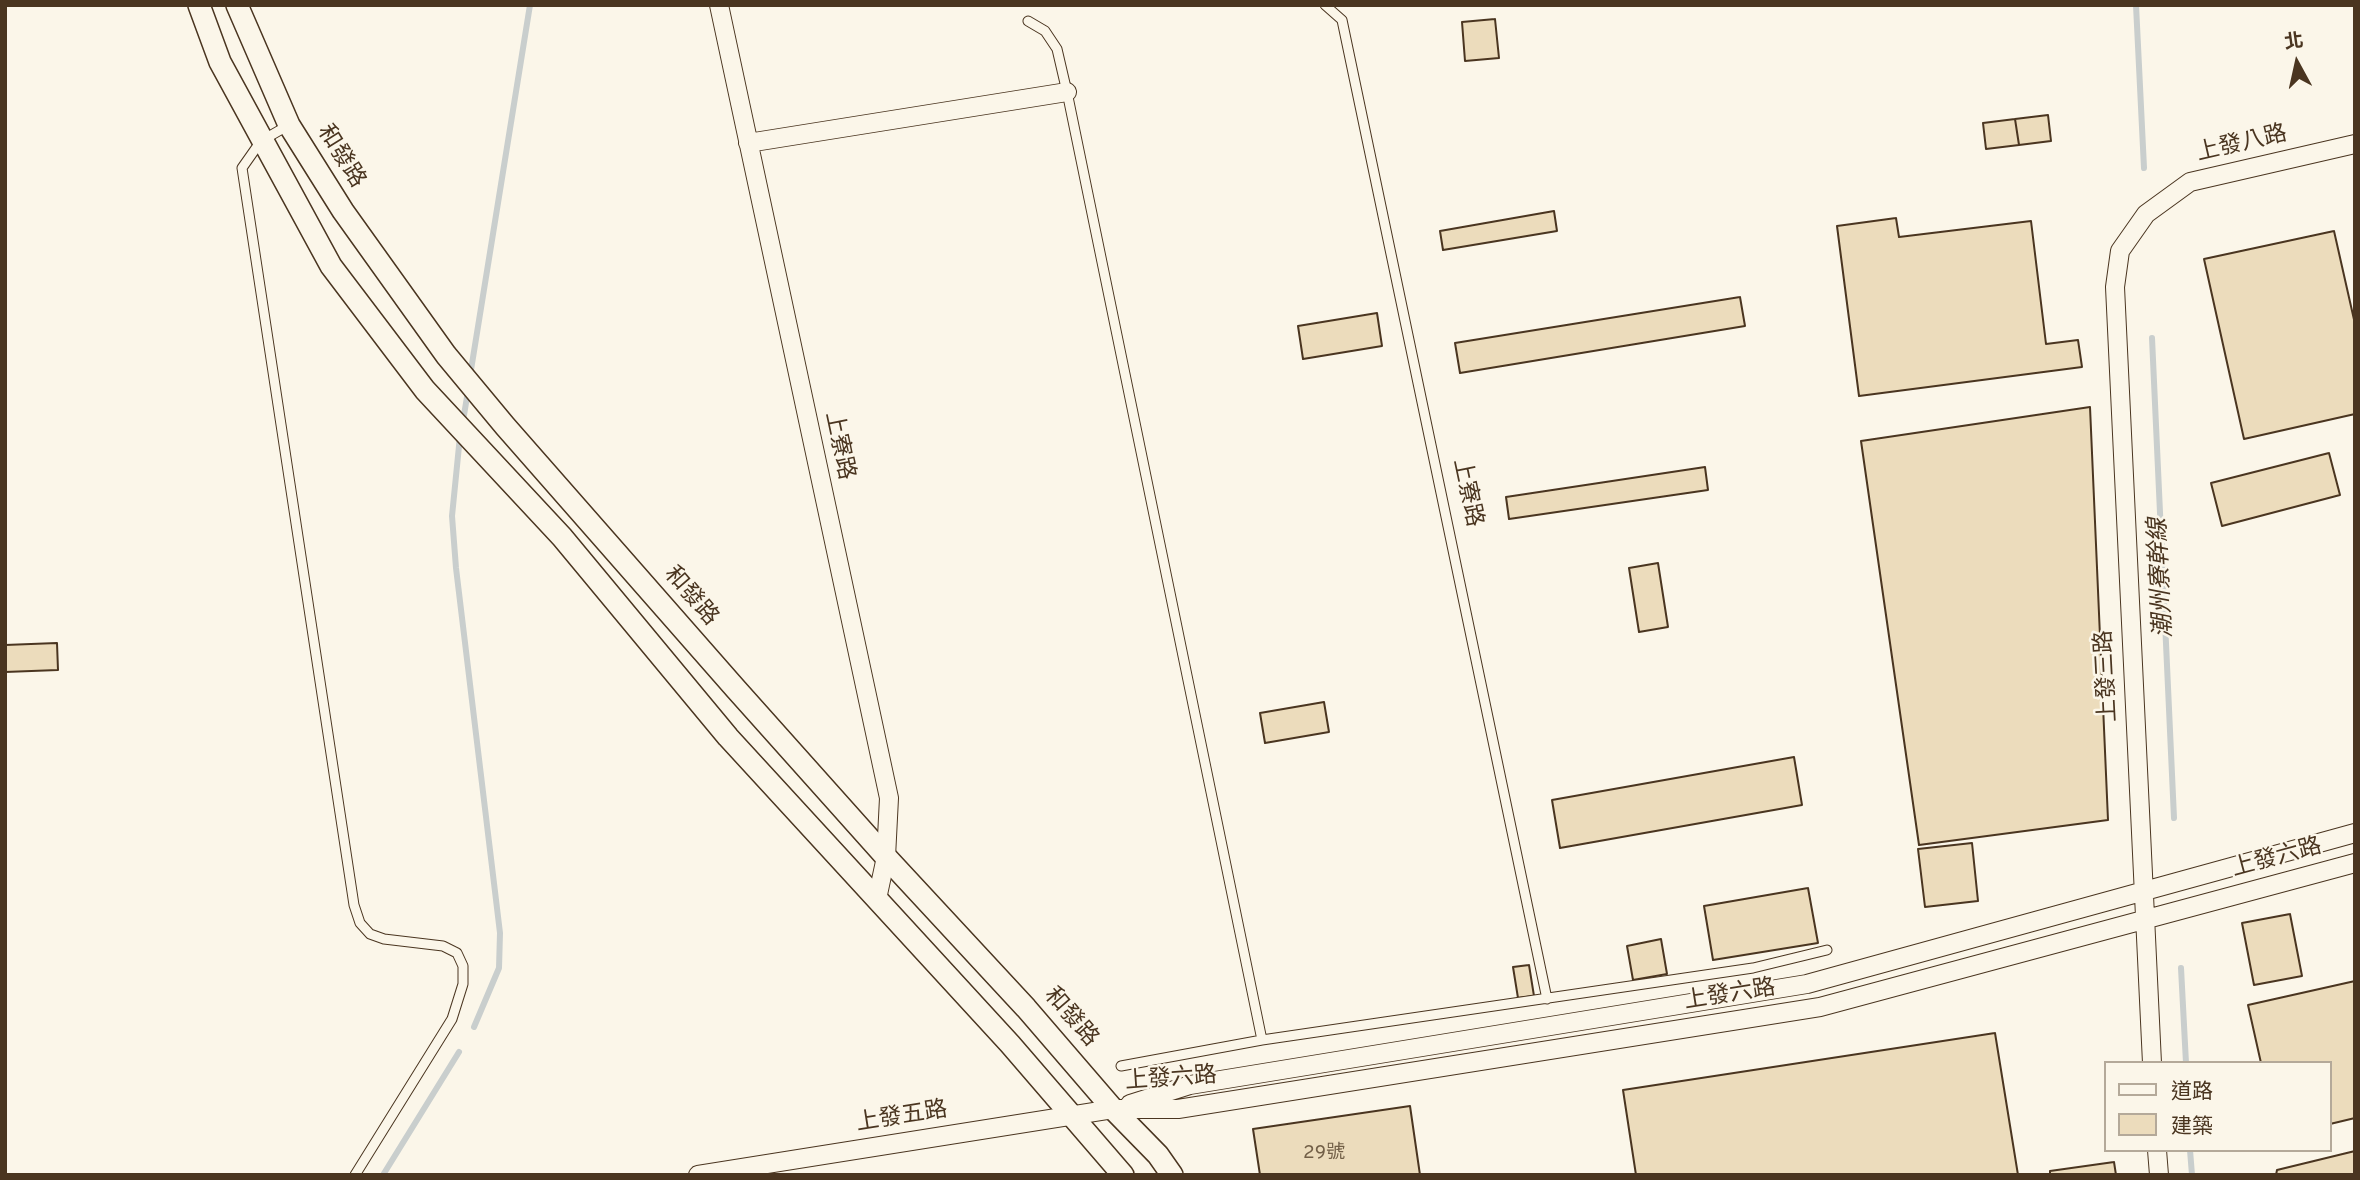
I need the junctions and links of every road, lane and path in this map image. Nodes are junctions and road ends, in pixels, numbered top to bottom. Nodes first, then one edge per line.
1 (199, 5) edge
2 (237, 5) edge
3 (719, 5) edge
4 (1325, 5) edge
5 (1028, 21) dead end
6 (1067, 92) junction
7 (289, 125) junction
8 (261, 141) junction
9 (748, 143) junction
10 (2355, 144) edge
11 (2115, 287) joint
12 (2355, 832) edge
13 (886, 857) junction
14 (2355, 863) edge
15 (2143, 890) junction
16 (877, 899) junction
17 (2144, 919) junction
18 (1827, 950) dead end
19 (1547, 999) junction
20 (1262, 1040) junction
21 (2152, 1061) edge
22 (1121, 1066) dead end
23 (1114, 1109) junction
24 (1072, 1116) junction
25 (2157, 1152) edge
26 (355, 1175) edge
27 (698, 1175) edge
28 (1123, 1175) edge
29 (1172, 1175) edge
30 (2159, 1175) edge

1 - 8 street
2 - 7 street, 和發路
3 - 9 street, 上寮路
4 - 19 lane, 上寮路
5 - 6 lane
6 - 9 street
6 - 20 lane
7 - 8 lane
7 - 13 street, 和發路
8 - 16 street
8 - 26 lane
9 - 13 street, 上寮路
10 - 11 street, 上發八路
11 - 15 street, 上發三路
12 - 15 street, 上發六路
13 - 16 street, 上寮路
13 - 23 street, 和發路
14 - 17 street, 上發六路
15 - 17 street, 上發三路
15 - 23 street, 上發六路
16 - 24 street
17 - 21 street, 上發三路
17 - 23 street, 上發六路
18 - 19 lane
19 - 20 lane
20 - 22 lane
23 - 24 street, 上發五路
23 - 29 street, 和發路
24 - 27 street, 上發五路
24 - 28 street
25 - 30 street

